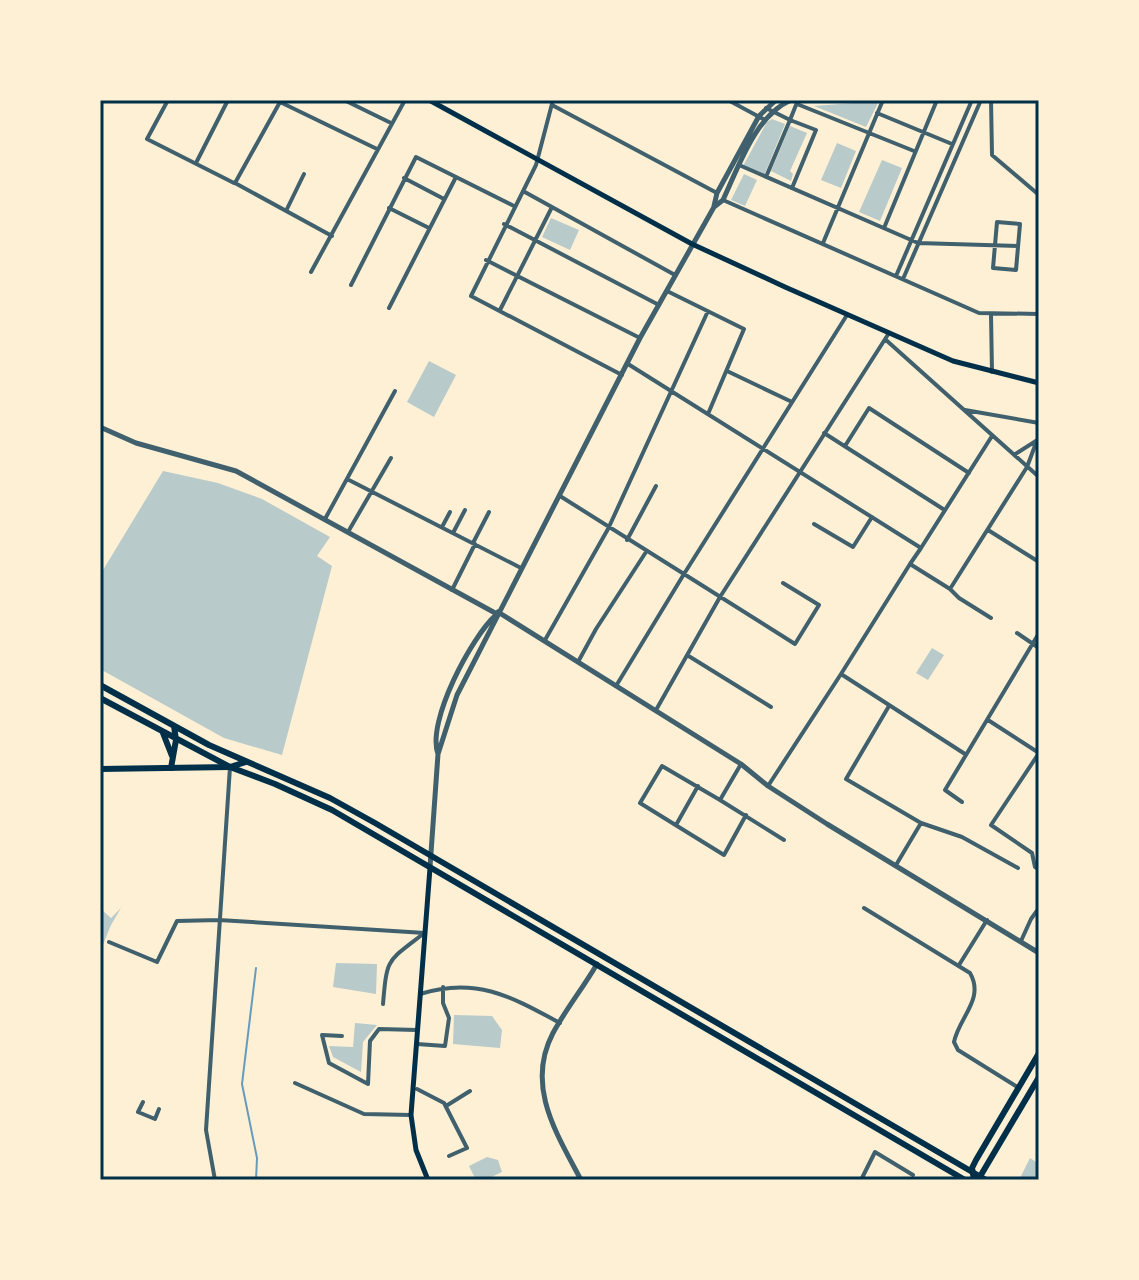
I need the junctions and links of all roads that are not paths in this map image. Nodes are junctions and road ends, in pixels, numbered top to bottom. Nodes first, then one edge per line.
1 (168, 100) edge
2 (228, 100) edge
3 (344, 100) edge
4 (405, 100) edge
5 (429, 100) edge
6 (728, 100) edge
7 (776, 100) edge
8 (883, 100) edge
9 (937, 100) edge
10 (972, 100) edge
11 (981, 100) edge
12 (991, 100) edge
13 (278, 101) edge
14 (795, 101) edge
15 (553, 103) edge
16 (769, 110) junction
17 (877, 113) junction
18 (762, 118) junction
19 (790, 120) junction
20 (391, 123) junction
21 (923, 132) junction
22 (868, 133) junction
23 (953, 144) junction
24 (960, 148) junction
25 (377, 149) junction
26 (914, 151) junction
27 (538, 158) junction
28 (196, 163) junction
29 (736, 164) junction
30 (304, 174) dead end
31 (456, 177) junction
32 (766, 177) junction
33 (404, 178) junction
34 (235, 183) junction
35 (792, 188) junction
36 (522, 191) junction
37 (717, 193) junction
38 (1039, 195) edge
39 (444, 199) junction
40 (723, 200) junction
41 (514, 206) junction
42 (552, 207) junction
43 (714, 207) junction
44 (389, 208) junction
45 (838, 208) junction
46 (286, 211) junction
47 (504, 224) junction
48 (429, 228) junction
49 (884, 228) junction
50 (332, 236) junction
51 (912, 240) junction
52 (535, 241) junction
53 (823, 243) junction
54 (918, 243) junction
55 (692, 244) junction
56 (995, 244) junction
57 (1018, 246) junction
58 (486, 260) junction
59 (311, 272) dead end
60 (675, 275) junction
61 (896, 276) junction
62 (518, 277) junction
63 (903, 279) junction
64 (351, 285) dead end
65 (666, 291) junction
66 (659, 305) junction
67 (389, 308) dead end
68 (500, 310) junction
69 (708, 311) junction
70 (1039, 314) edge
71 (847, 315) junction
72 (991, 315) junction
73 (889, 333) junction
74 (640, 338) junction
75 (886, 340) junction
76 (628, 364) junction
77 (727, 371) junction
78 (992, 372) junction
79 (622, 375) junction
80 (1039, 383) edge
81 (395, 391) dead end
82 (671, 391) junction
83 (791, 401) junction
84 (962, 409) junction
85 (708, 414) junction
86 (1039, 423) edge
87 (100, 427) edge
88 (824, 433) junction
89 (992, 436) junction
90 (1038, 441) edge
91 (845, 446) junction
92 (764, 447) junction
93 (1014, 455) junction
94 (391, 458) dead end
95 (1027, 467) junction
96 (800, 470) junction
97 (969, 473) junction
98 (1039, 477) edge
99 (347, 479) junction
100 (656, 486) dead end
101 (372, 491) junction
102 (558, 495) junction
103 (465, 510) dead end
104 (944, 510) junction
105 (450, 512) dead end
106 (489, 512) dead end
107 (872, 517) junction
108 (325, 521) junction
109 (814, 524) dead end
110 (442, 527) junction
111 (608, 529) junction
112 (988, 530) junction
113 (347, 533) junction
114 (453, 533) junction
115 (627, 540) junction
116 (474, 544) junction
117 (921, 548) junction
118 (646, 551) junction
119 (1039, 562) edge
120 (910, 564) junction
121 (521, 568) junction
122 (684, 574) junction
123 (783, 583) dead end
124 (950, 589) junction
125 (452, 590) junction
126 (720, 597) junction
127 (497, 613) junction
128 (991, 618) dead end
129 (1017, 633) dead end
130 (1039, 633) edge
131 (545, 640) junction
132 (1032, 644) junction
133 (1039, 648) edge
134 (687, 655) junction
135 (578, 662) junction
136 (841, 674) junction
137 (100, 685) edge
138 (616, 686) junction
139 (100, 698) edge
140 (889, 706) junction
141 (771, 707) dead end
142 (656, 710) junction
143 (988, 720) junction
144 (174, 726) junction
145 (163, 733) junction
146 (176, 740) junction
147 (965, 754) junction
148 (173, 759) junction
149 (246, 762) junction
150 (741, 764) junction
151 (1030, 764) junction
152 (230, 767) junction
153 (171, 768) junction
154 (100, 769) edge
155 (1039, 769) edge
156 (698, 786) junction
157 (768, 786) junction
158 (720, 800) junction
159 (962, 802) dead end
160 (746, 815) junction
161 (921, 823) junction
162 (676, 825) junction
163 (784, 840) dead end
164 (431, 855) junction
165 (896, 865) junction
166 (430, 867) junction
167 (1018, 868) dead end
168 (1039, 870) edge
169 (480, 884) junction
170 (475, 893) junction
171 (864, 908) dead end
172 (1039, 908) edge
173 (539, 919) junction
174 (987, 919) junction
175 (219, 920) junction
176 (534, 927) junction
177 (425, 933) junction
178 (1020, 941) junction
179 (109, 942) dead end
180 (1039, 953) edge
181 (597, 963) junction
182 (959, 965) junction
183 (443, 987) junction
184 (420, 994) junction
185 (679, 1001) junction
186 (383, 1004) dead end
187 (674, 1009) junction
188 (560, 1023) junction
189 (417, 1030) junction
190 (342, 1036) dead end
191 (417, 1044) junction
192 (1039, 1053) edge
193 (1039, 1077) edge
194 (295, 1083) dead end
195 (1019, 1088) junction
196 (417, 1089) dead end
197 (470, 1091) dead end
198 (1029, 1095) junction
199 (143, 1102) dead end
200 (446, 1106) junction
201 (159, 1109) dead end
202 (411, 1115) junction
203 (449, 1156) dead end
204 (913, 1175) dead end
205 (978, 1178) edge
206 (215, 1180) edge
207 (428, 1180) edge
208 (581, 1180) edge
209 (861, 1180) edge
210 (965, 1180) edge

1 - 28 street
2 - 28 street
3 - 20 street
4 - 20 street
5 - 27 main road
6 - 18 street
7 - 16 street
8 - 17 street
9 - 21 street
10 - 23 street
11 - 24 street
12 - 38 street
13 - 25 street
13 - 34 street
14 - 16 street
14 - 19 street
14 - 22 street
15 - 27 street
15 - 37 street
16 - 18 street
16 - 19 street
17 - 21 street
17 - 22 street
18 - 29 street
19 - 32 street
19 - 35 street
20 - 25 street
21 - 23 street
21 - 26 street
22 - 26 street
22 - 45 street
23 - 24 street
23 - 51 street
24 - 54 street
25 - 50 street
26 - 49 street
27 - 36 street
27 - 55 main road
28 - 34 street
29 - 32 street
29 - 37 street
29 - 40 street
30 - 46 street
31 - 33 street
31 - 39 street
31 - 41 street
32 - 35 street
33 - 39 street
33 - 44 street
34 - 46 street
35 - 45 street
36 - 41 street
36 - 42 street
37 - 43 street
39 - 48 street
40 - 43 street
40 - 53 street
41 - 47 street
42 - 52 street
42 - 60 street
43 - 55 street
44 - 48 street
44 - 64 street
45 - 49 street
45 - 53 street
46 - 50 street
47 - 52 street
47 - 58 street
48 - 67 street
49 - 51 street
50 - 59 street
51 - 54 street
51 - 61 street
52 - 62 street
52 - 66 street
53 - 61 street
54 - 56 street
54 - 63 street
55 - 60 street
55 - 71 main road
56 - 57 street
56 - 57 street
56 - 57 street
58 - 62 street
58 - 68 street
60 - 65 street
61 - 63 street
62 - 68 street
62 - 74 street
63 - 72 street
65 - 66 street
65 - 69 street
66 - 74 street
68 - 79 street
69 - 77 street
69 - 82 street
70 - 72 street
71 - 73 main road
71 - 83 street
72 - 78 street
73 - 75 street
73 - 78 main road
74 - 76 street
75 - 84 street
75 - 88 street
76 - 79 street
76 - 82 street
77 - 83 street
77 - 85 street
78 - 80 main road
79 - 102 street
81 - 99 street
82 - 85 street
82 - 111 street
83 - 92 street
84 - 86 street
84 - 89 street
85 - 92 street
87 - 108 street
88 - 91 street
88 - 96 street
89 - 93 street
89 - 97 street
90 - 93 street
90 - 95 street
91 - 97 street
91 - 104 street
92 - 96 street
92 - 122 street
93 - 95 street
94 - 101 street
95 - 98 street
95 - 112 street
96 - 107 street
96 - 126 street
97 - 104 street
99 - 101 street
99 - 108 street
100 - 115 street
101 - 110 street
101 - 113 street
102 - 111 street
102 - 121 street
103 - 114 street
104 - 117 street
105 - 110 street
106 - 116 street
107 - 109 street
107 - 117 street
108 - 113 street
110 - 114 street
111 - 115 street
111 - 131 street
112 - 119 street
112 - 124 street
113 - 125 street
114 - 116 street
115 - 118 street
116 - 121 street
116 - 125 street
117 - 120 street
118 - 122 street
118 - 135 street
120 - 124 street
120 - 136 street
121 - 127 street
122 - 126 street
122 - 138 street
123 - 126 street
124 - 128 street
125 - 127 street
126 - 134 street
127 - 131 street
127 - 164 street
129 - 132 street
130 - 132 street
131 - 135 street
132 - 133 street
132 - 143 street
134 - 141 street
134 - 142 street
135 - 138 street
136 - 140 street
136 - 157 street
137 - 144 main road
138 - 142 street
139 - 145 main road
140 - 147 street
140 - 161 street
142 - 150 street
143 - 147 street
143 - 151 street
144 - 146 main road
144 - 149 main road
145 - 146 main road
145 - 148 main road
146 - 148 main road
146 - 152 main road
147 - 159 street
148 - 153 main road
149 - 152 main road
149 - 164 main road
150 - 157 street
150 - 158 street
151 - 155 street
151 - 168 street
152 - 153 main road
152 - 166 main road
152 - 175 street
153 - 154 main road
156 - 158 street
156 - 162 street
156 - 162 street
157 - 165 street
158 - 160 street
160 - 162 street
160 - 163 street
161 - 165 street
161 - 167 street
164 - 166 street
164 - 169 main road
165 - 174 street
166 - 170 main road
166 - 177 main road
169 - 170 main road
169 - 173 main road
170 - 176 main road
171 - 182 street
172 - 178 street
173 - 176 main road
173 - 185 main road
174 - 178 street
174 - 182 street
175 - 177 street
175 - 179 street
175 - 206 street
176 - 181 main road
177 - 184 main road
177 - 186 street
178 - 180 street
181 - 187 main road
181 - 188 street
182 - 195 street
183 - 184 street
183 - 188 street
183 - 191 street
184 - 189 main road
185 - 187 main road
185 - 205 main road
187 - 210 main road
188 - 208 street
189 - 190 street
189 - 191 main road
191 - 202 main road
192 - 195 main road
193 - 198 main road
194 - 202 street
195 - 198 main road
195 - 205 main road
196 - 200 street
197 - 200 street
198 - 205 main road
199 - 201 street
200 - 203 street
202 - 207 main road
204 - 209 street

